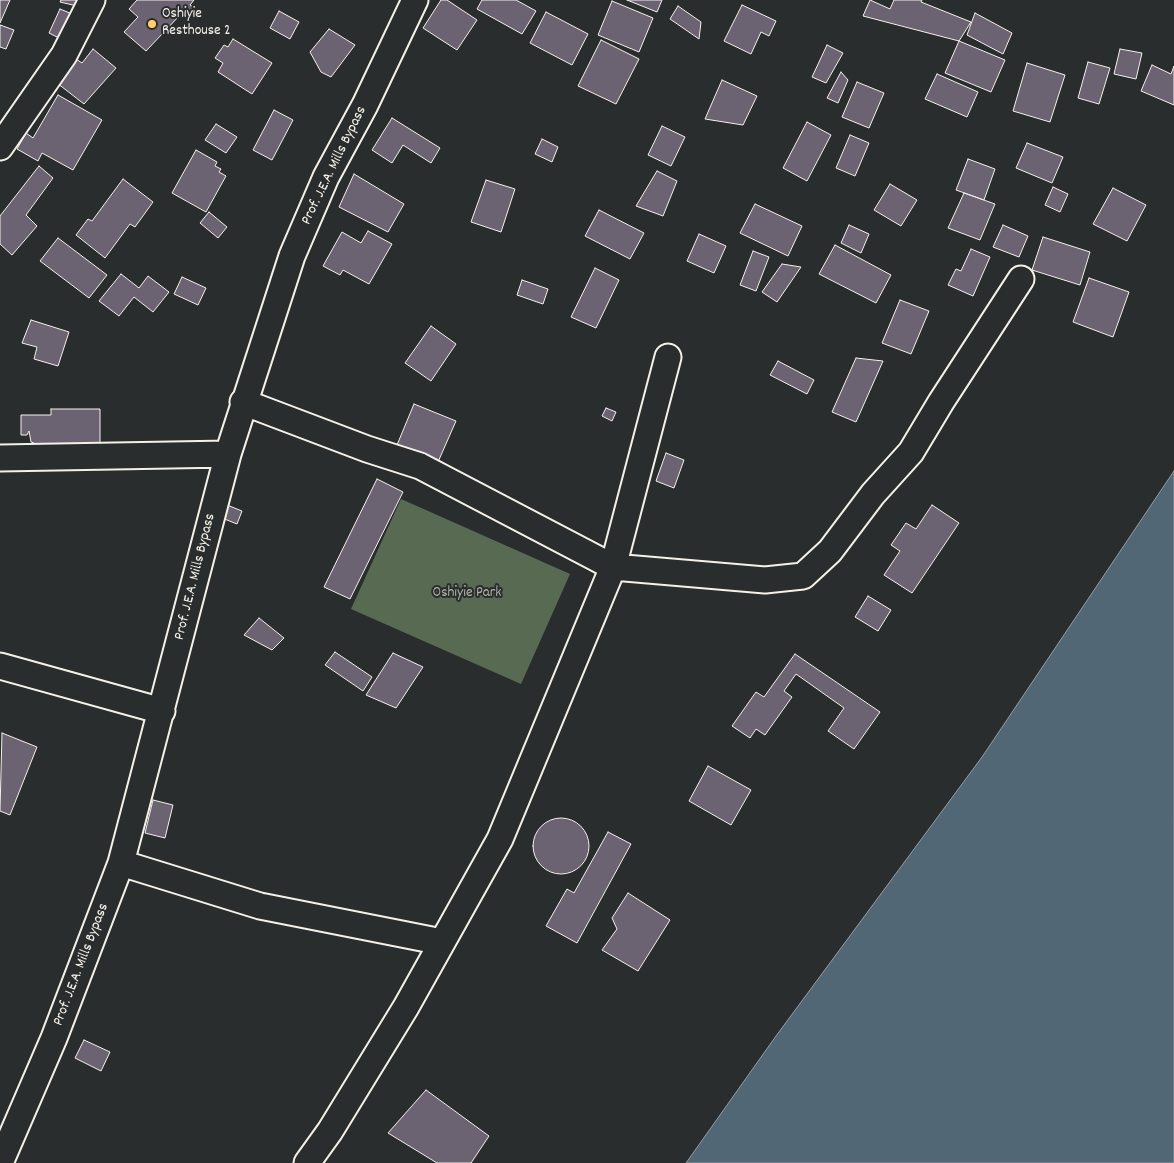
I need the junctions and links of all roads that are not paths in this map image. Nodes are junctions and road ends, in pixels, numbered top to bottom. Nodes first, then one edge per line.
1 (92, 0) edge
2 (416, 0) edge
3 (0, 147) edge
4 (1021, 280) dead end
5 (668, 357) dead end
6 (243, 402) junction
7 (228, 454) junction
8 (0, 458) edge
9 (613, 567) junction
10 (0, 666) edge
11 (162, 711) junction
12 (120, 863) junction
13 (442, 942) junction
14 (0, 1163) edge
15 (307, 1163) edge

1 - 3 street
2 - 6 street, Prof. J.E.A. Mills Bypass
4 - 9 street
5 - 9 street
6 - 7 street, Prof. J.E.A. Mills Bypass
6 - 9 street
7 - 8 street
7 - 11 street, Prof. J.E.A. Mills Bypass
9 - 13 street
10 - 11 street
11 - 12 street, Prof. J.E.A. Mills Bypass
12 - 13 street
12 - 14 street, Prof. J.E.A. Mills Bypass
13 - 15 street

